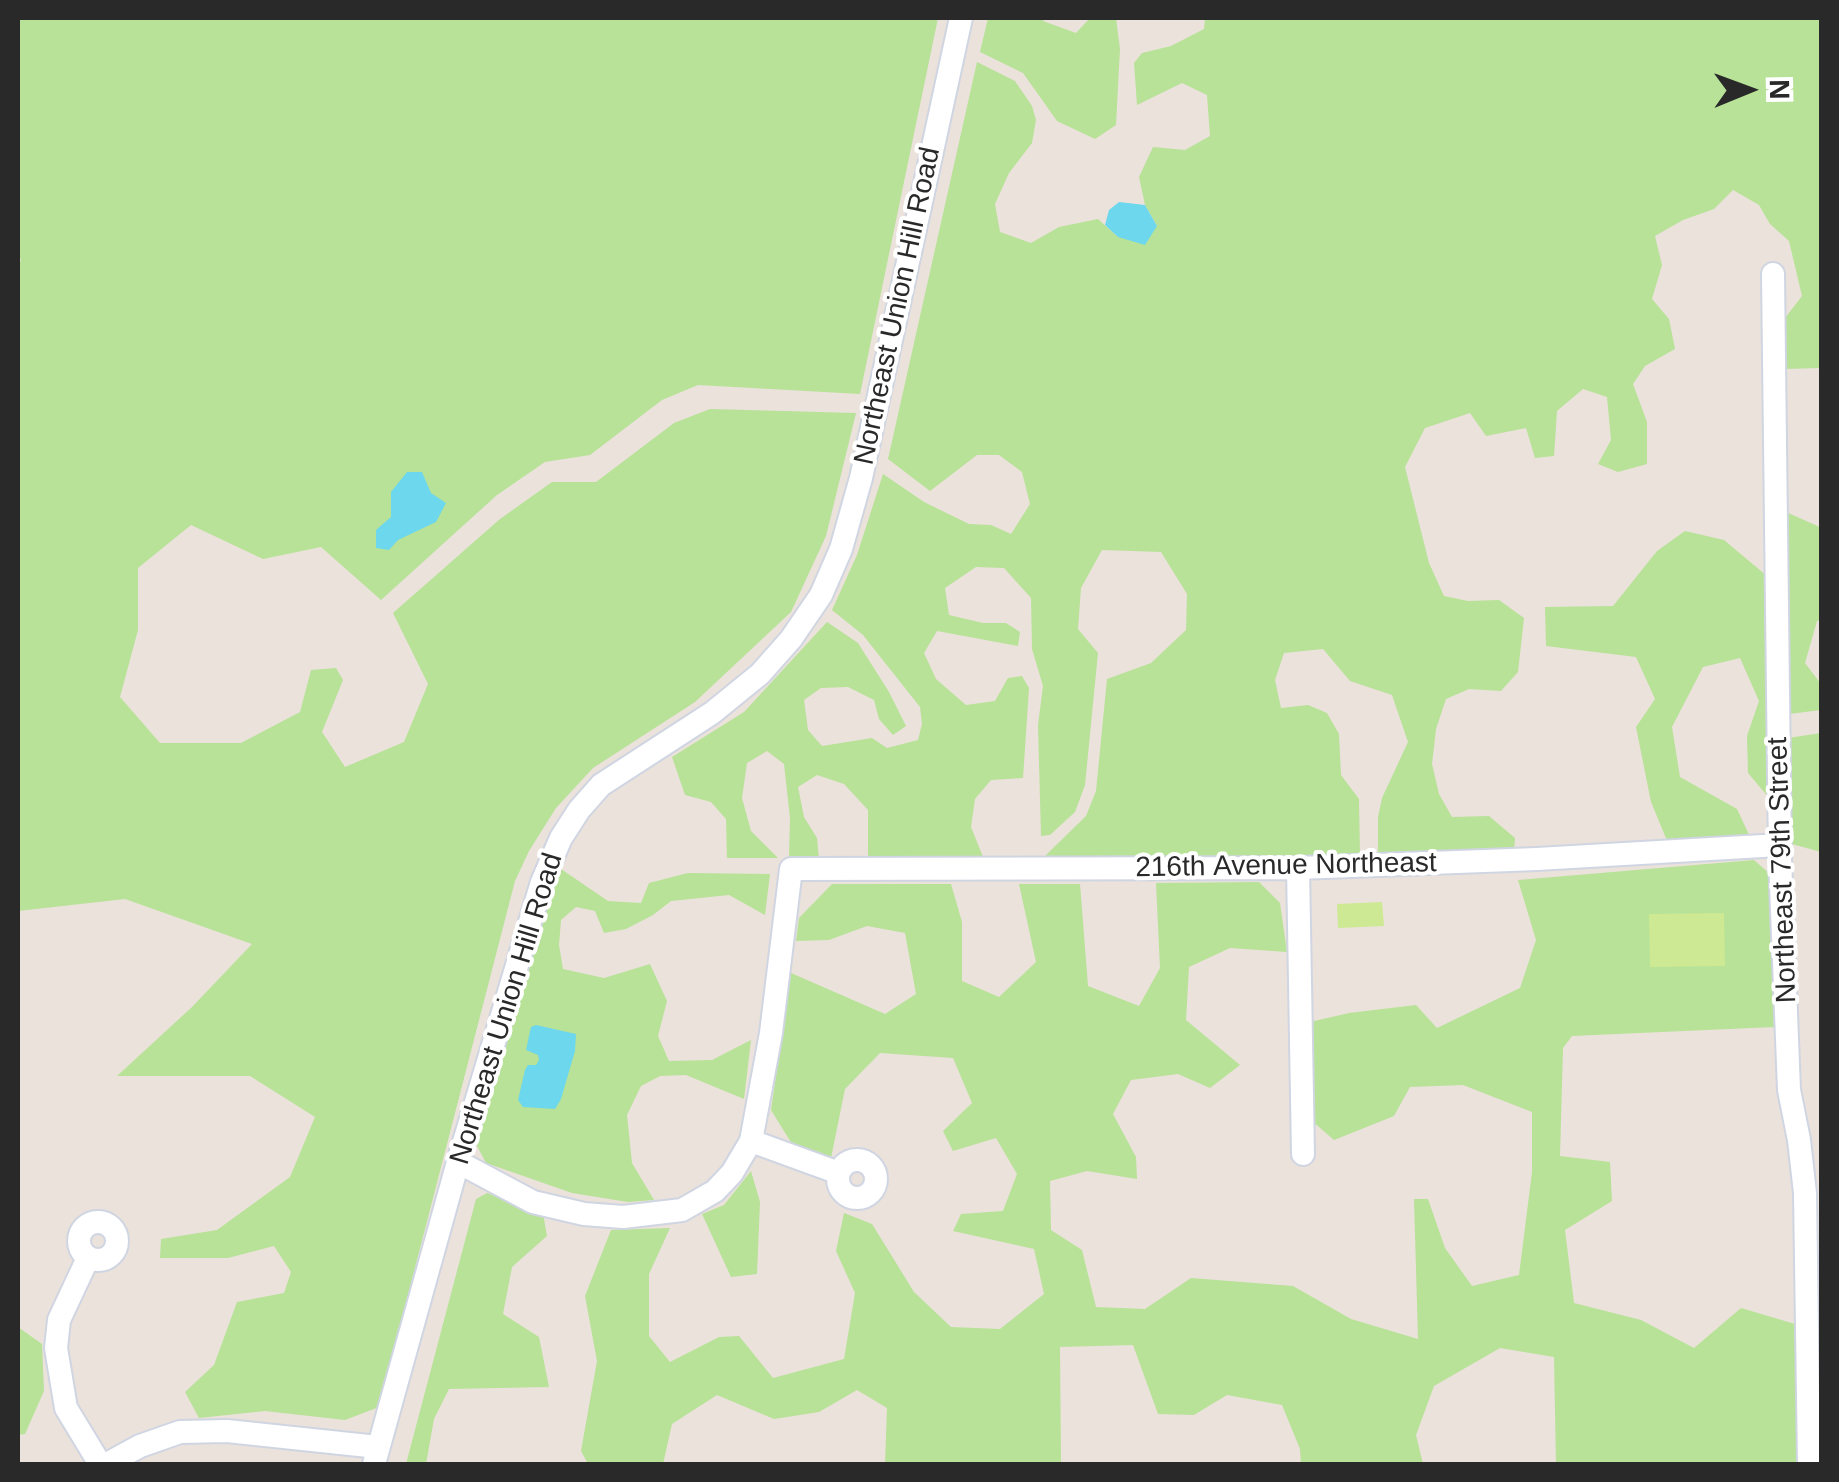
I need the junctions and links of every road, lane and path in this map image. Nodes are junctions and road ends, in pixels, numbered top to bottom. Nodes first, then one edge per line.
1 (961, 18) edge
2 (1773, 274) dead end
3 (1780, 845) junction
4 (1298, 868) junction
5 (750, 1140) junction
6 (1302, 1154) dead end
7 (458, 1162) junction
8 (839, 1173) dead end
9 (88, 1258) dead end
10 (376, 1456) edge
11 (104, 1464) edge
12 (1809, 1464) edge

1 - 7 street, Northeast Union Hill Road
2 - 3 street, Northeast 79th Street
3 - 4 street, 216th Avenue Northeast
3 - 12 street, Northeast 79th Street
4 - 5 street, 216th Avenue Northeast
4 - 6 street
5 - 7 street
5 - 8 street
7 - 10 street, Northeast Union Hill Road
9 - 11 street
10 - 11 street

